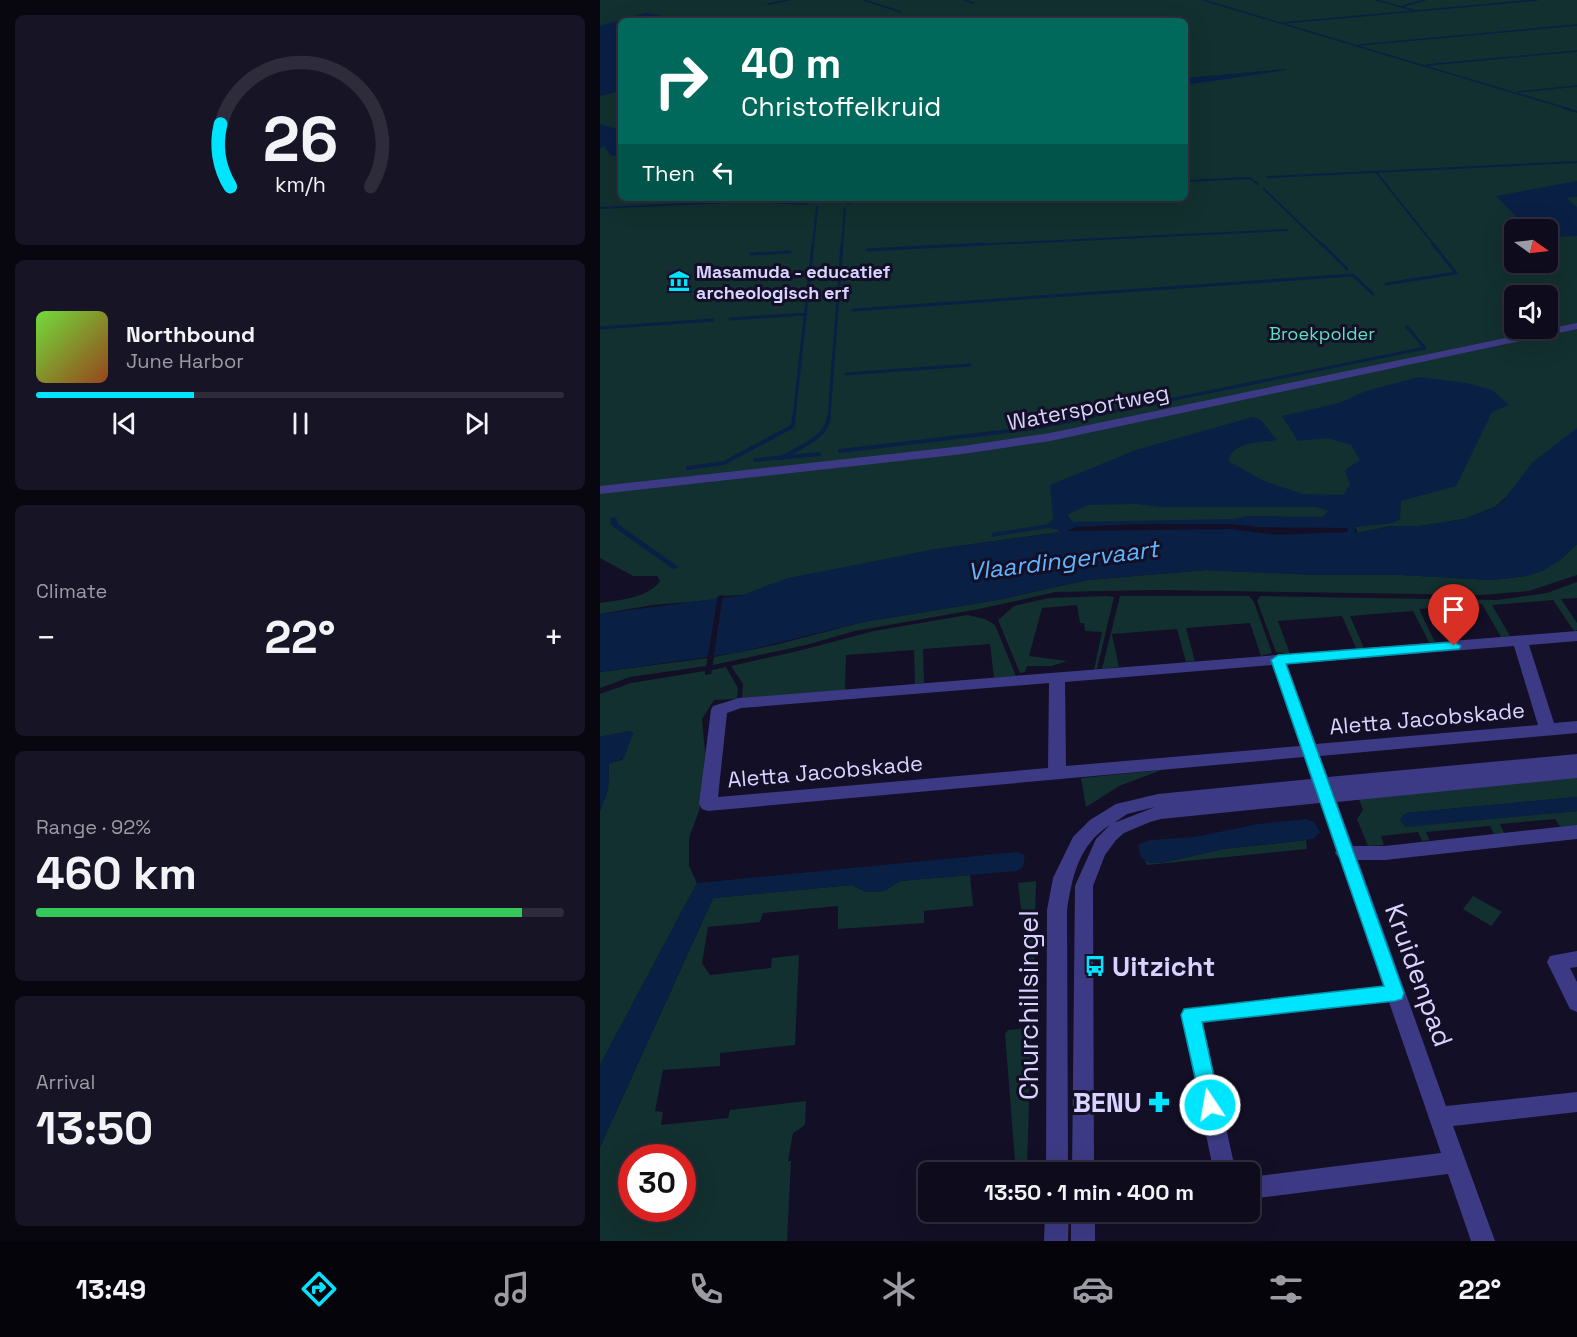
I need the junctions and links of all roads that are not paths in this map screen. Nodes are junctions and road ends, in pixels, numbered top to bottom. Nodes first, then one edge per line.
1 (1577, 326) edge
2 (600, 490) edge
3 (1577, 636) edge
4 (1520, 641) junction
5 (1278, 660) junction
6 (1057, 677) junction
7 (1577, 727) edge
8 (1548, 730) junction
9 (1310, 752) junction
10 (1577, 760) edge
11 (1577, 772) edge
12 (1057, 774) junction
13 (1324, 789) junction
14 (1577, 832) edge
15 (1088, 846) junction
16 (1344, 853) junction
17 (1577, 959) edge
18 (1395, 993) junction
19 (1577, 1003) edge
20 (1083, 1015) junction
21 (1058, 1016) junction
22 (1577, 1102) edge
23 (1439, 1117) junction
24 (1057, 1162) edge
25 (1083, 1162) edge
26 (1223, 1162) edge
27 (1455, 1162) junction
28 (1260, 1187) edge
29 (1056, 1222) edge
30 (1081, 1222) edge
31 (1078, 1240) edge
32 (1056, 1241) edge
33 (1483, 1241) edge

1 - 2 street, Watersportweg
3 - 4 street, Aletta Jacobskade
4 - 5 street, Aletta Jacobskade
4 - 8 street, Aletta Jacobskade
5 - 6 street, Aletta Jacobskade
5 - 9 street, Aletta Jacobskade
6 - 12 street
6 - 12 street, Aletta Jacobskade
7 - 8 street, Aletta Jacobskade
8 - 9 street, Aletta Jacobskade
9 - 12 street, Aletta Jacobskade
9 - 13 street, Aletta Jacobskade
10 - 13 street
11 - 13 street
13 - 15 street
13 - 16 street, Kruidenpad
14 - 16 street
15 - 20 street
15 - 21 street, Churchillsingel
16 - 18 street, Kruidenpad
17 - 19 street
18 - 23 street, Kruidenpad
18 - 26 street
20 - 21 street
20 - 25 street
21 - 24 street, Churchillsingel
22 - 23 street
23 - 27 street, Kruidenpad
27 - 28 street
27 - 33 street, Kruidenpad
29 - 32 street
30 - 31 street

